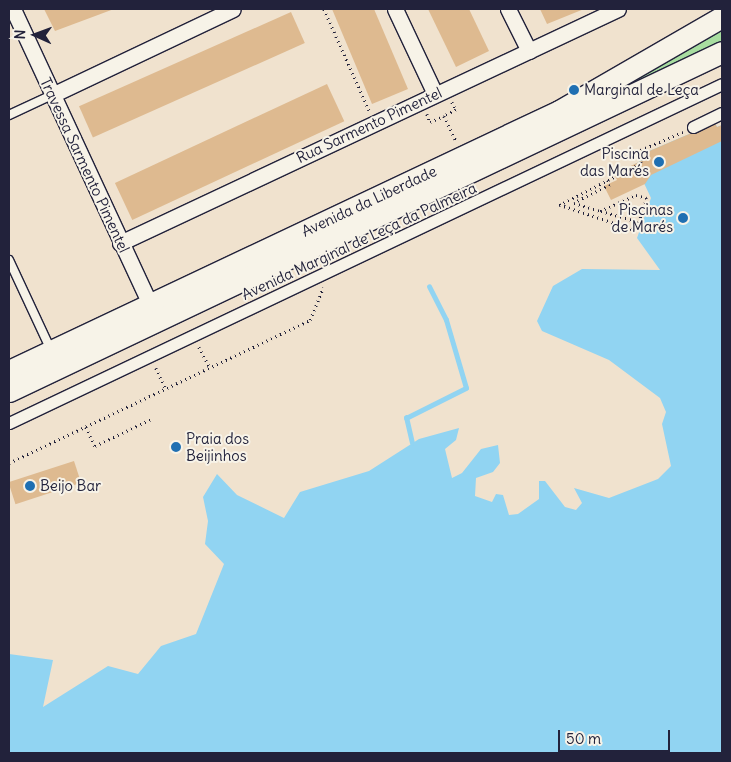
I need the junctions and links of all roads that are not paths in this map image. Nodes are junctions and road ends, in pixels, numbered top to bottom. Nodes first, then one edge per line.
1 (12, 9) edge
2 (233, 9) edge
3 (395, 9) edge
4 (508, 9) edge
5 (618, 9) edge
6 (722, 18) edge
7 (529, 51) junction
8 (722, 52) edge
9 (722, 84) edge
10 (435, 94) junction
11 (52, 95) junction
12 (722, 113) edge
13 (9, 115) edge
14 (693, 127) road end
15 (120, 243) junction
16 (9, 260) edge
17 (153, 312) junction
18 (52, 351) junction
19 (9, 371) edge
20 (9, 391) edge
21 (9, 424) edge

1 - 11 street, Travessa Sarmento Pimentel
2 - 11 street
3 - 10 street
4 - 7 street
5 - 7 street, Rua Sarmento Pimentel
6 - 17 main road, Avenida da Liberdade
7 - 10 street, Rua Sarmento Pimentel
8 - 17 main road, Avenida da Liberdade
9 - 21 street, Avenida Marginal de Leça da Palmeira
10 - 15 street, Rua Sarmento Pimentel
11 - 13 lane
11 - 15 street, Travessa Sarmento Pimentel
12 - 14 street
15 - 17 street, Travessa Sarmento Pimentel
16 - 18 lane
17 - 18 main road, Avenida da Liberdade
17 - 20 main road, Avenida da Liberdade
18 - 19 main road, Avenida da Liberdade

